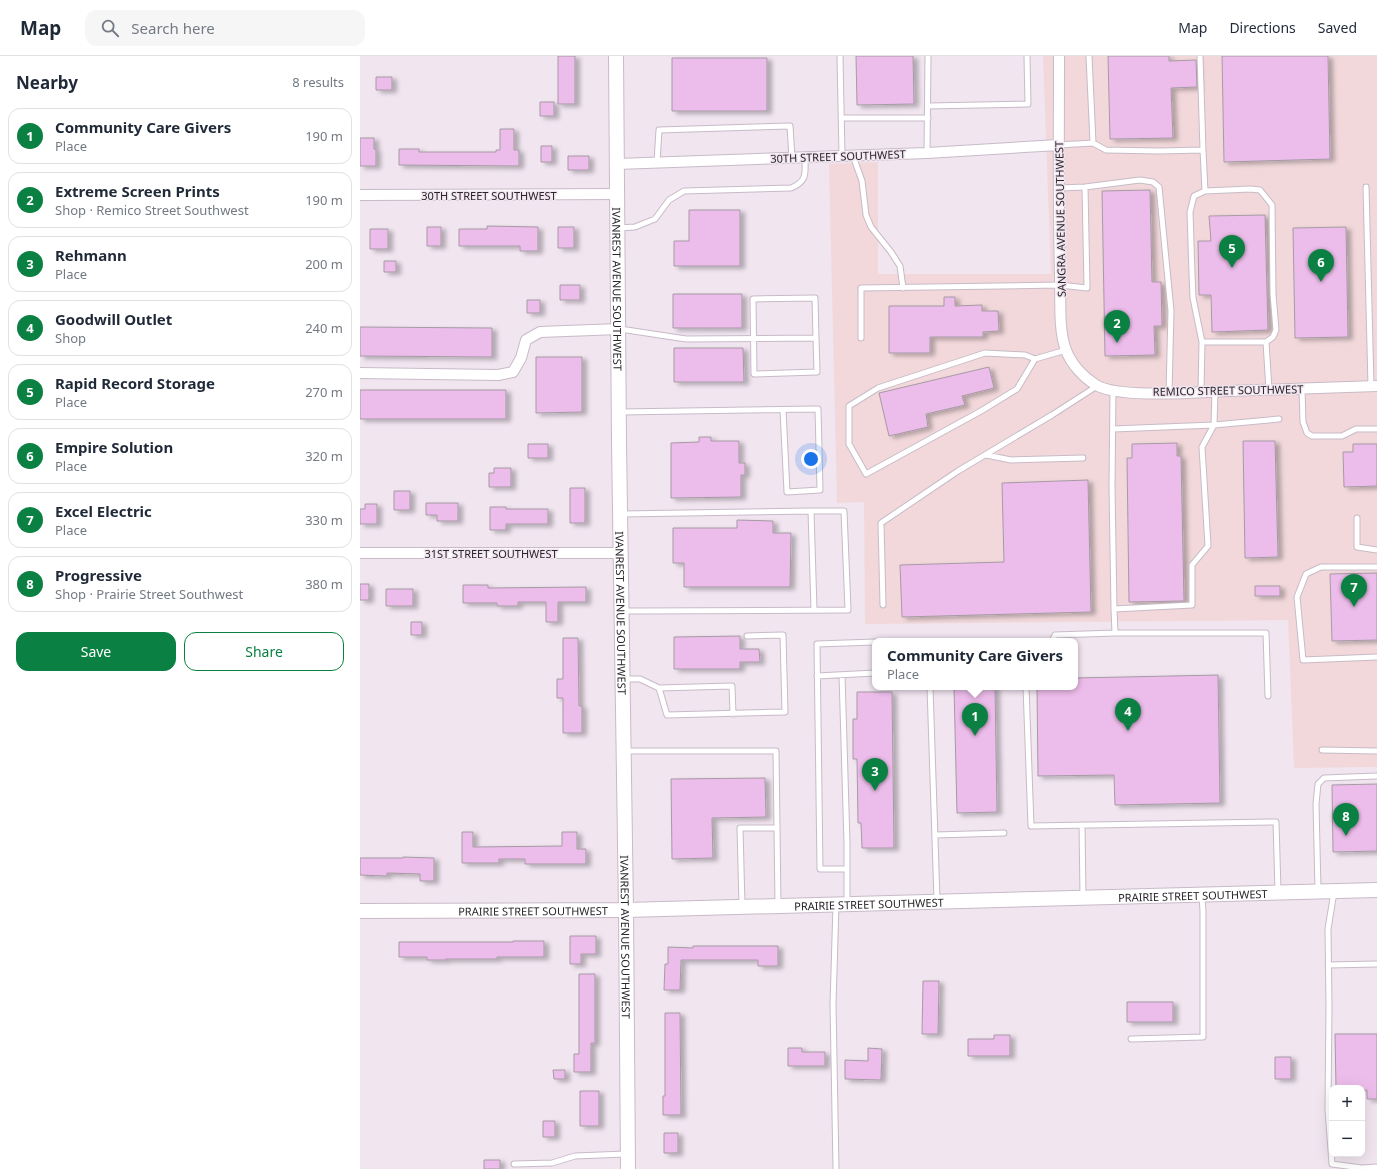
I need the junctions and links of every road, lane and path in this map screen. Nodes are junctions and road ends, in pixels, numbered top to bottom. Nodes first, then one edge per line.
1 (616, 56) edge
2 (840, 56) edge
3 (928, 56) edge
4 (1027, 56) edge
5 (1059, 56) edge
6 (1089, 56) edge
7 (1200, 56) edge
8 (928, 106) junction
9 (841, 118) junction
10 (928, 118) junction
11 (1093, 143) junction
12 (1058, 145) junction
13 (1203, 150) junction
14 (927, 153) junction
15 (847, 156) junction
16 (805, 157) junction
17 (792, 158) junction
18 (658, 162) junction
19 (617, 164) junction
20 (1085, 187) junction
21 (1366, 187) dead end
22 (1059, 188) junction
23 (1204, 191) junction
24 (617, 194) junction
25 (360, 195) edge
26 (618, 228) junction
27 (1060, 285) junction
28 (903, 288) junction
29 (619, 329) junction
30 (753, 338) junction
31 (816, 338) junction
32 (861, 338) dead end
33 (1202, 342) junction
34 (1266, 342) junction
35 (1066, 350) junction
36 (1035, 360) junction
37 (360, 373) edge
38 (1084, 375) joint
39 (1097, 386) junction
40 (1374, 386) edge
41 (1302, 389) junction
42 (1113, 390) junction
43 (1269, 390) junction
44 (1215, 391) junction
45 (1201, 392) junction
46 (1170, 393) junction
47 (783, 410) junction
48 (620, 412) junction
49 (1279, 419) dead end
50 (1214, 425) junction
51 (1113, 429) junction
52 (1377, 429) edge
53 (986, 455) junction
54 (1083, 458) dead end
55 (811, 512) junction
56 (621, 514) junction
57 (1357, 518) dead end
58 (1377, 550) edge
59 (360, 553) edge
60 (621, 553) junction
61 (1377, 567) edge
62 (883, 606) dead end
63 (1114, 608) junction
64 (814, 610) junction
65 (622, 611) junction
66 (1115, 633) junction
67 (747, 636) dead end
68 (1054, 638) edge
69 (872, 642) edge
70 (1377, 657) edge
71 (872, 673) edge
72 (842, 675) junction
73 (817, 676) junction
74 (623, 679) junction
75 (659, 688) junction
76 (930, 690) edge
77 (1026, 690) edge
78 (1268, 696) dead end
79 (733, 714) junction
80 (1322, 750) dead end
81 (624, 751) junction
82 (1377, 751) edge
83 (1377, 776) edge
84 (1082, 825) junction
85 (777, 828) junction
86 (1004, 833) dead end
87 (935, 835) junction
88 (847, 869) junction
89 (1377, 890) edge
90 (1318, 891) junction
91 (1334, 891) junction
92 (1278, 892) junction
93 (1202, 894) junction
94 (1084, 897) junction
95 (937, 901) junction
96 (842, 904) junction
97 (778, 905) junction
98 (742, 907) junction
99 (626, 910) junction
100 (360, 911) edge
101 (1377, 964) edge
102 (1328, 965) junction
103 (1131, 1039) dead end
104 (628, 1154) junction
105 (514, 1164) dead end
106 (1377, 1167) edge
107 (628, 1169) edge
108 (836, 1169) edge

1 - 19 street, IVANREST AVENUE SOUTHWEST
2 - 9 lane
3 - 8 lane
4 - 8 lane
5 - 12 street, SANGRA AVENUE SOUTHWEST
6 - 11 lane
7 - 13 lane
8 - 10 lane
9 - 10 lane
9 - 15 lane
10 - 14 lane
11 - 12 lane
11 - 13 lane
12 - 14 street, 30TH STREET SOUTHWEST
12 - 22 street, SANGRA AVENUE SOUTHWEST
13 - 23 lane
14 - 15 street, 30TH STREET SOUTHWEST
15 - 16 street, 30TH STREET SOUTHWEST
15 - 28 lane
16 - 17 street, 30TH STREET SOUTHWEST
16 - 26 lane
17 - 18 street, 30TH STREET SOUTHWEST
17 - 18 lane
18 - 19 street, 30TH STREET SOUTHWEST
19 - 24 street, IVANREST AVENUE SOUTHWEST
20 - 22 lane
20 - 27 lane
20 - 46 lane
21 - 40 lane
22 - 27 street, SANGRA AVENUE SOUTHWEST
23 - 33 lane
23 - 34 lane
24 - 25 street, 30TH STREET SOUTHWEST
24 - 26 street, IVANREST AVENUE SOUTHWEST
26 - 29 street, IVANREST AVENUE SOUTHWEST
27 - 28 lane
27 - 35 street, SANGRA AVENUE SOUTHWEST
28 - 32 lane
29 - 30 lane
29 - 37 street
29 - 48 street, IVANREST AVENUE SOUTHWEST
30 - 31 lane
30 - 31 lane
30 - 31 lane
33 - 34 lane
33 - 45 lane
34 - 43 lane
35 - 36 lane
35 - 38 street, SANGRA AVENUE SOUTHWEST
36 - 36 lane
38 - 39 street, REMICO STREET SOUTHWEST
39 - 42 street, REMICO STREET SOUTHWEST
39 - 53 lane
40 - 41 street, REMICO STREET SOUTHWEST
41 - 43 street, REMICO STREET SOUTHWEST
41 - 52 lane
42 - 46 street, REMICO STREET SOUTHWEST
42 - 51 lane
43 - 44 street, REMICO STREET SOUTHWEST
44 - 45 street, REMICO STREET SOUTHWEST
44 - 50 lane
45 - 46 street, REMICO STREET SOUTHWEST
47 - 47 lane
47 - 48 lane
48 - 56 street, IVANREST AVENUE SOUTHWEST
49 - 50 lane
50 - 51 lane
50 - 63 lane
51 - 63 lane
53 - 54 lane
53 - 62 lane
55 - 56 lane
55 - 64 lane
55 - 64 lane
56 - 60 street, IVANREST AVENUE SOUTHWEST
57 - 58 lane
59 - 60 street, 31ST STREET SOUTHWEST
60 - 65 street, IVANREST AVENUE SOUTHWEST
61 - 70 lane
63 - 66 lane
64 - 65 lane
65 - 74 street, IVANREST AVENUE SOUTHWEST
66 - 68 lane
66 - 78 lane
67 - 79 lane
69 - 73 lane
71 - 72 lane
72 - 73 lane
72 - 88 lane
73 - 88 lane
74 - 75 lane
74 - 81 street, IVANREST AVENUE SOUTHWEST
75 - 79 lane
75 - 79 lane
76 - 87 lane
77 - 84 lane
80 - 82 lane
81 - 85 lane
81 - 99 street, IVANREST AVENUE SOUTHWEST
83 - 90 lane
84 - 92 lane
84 - 94 lane
85 - 97 lane
85 - 98 lane
86 - 87 lane
87 - 95 lane
88 - 96 lane
89 - 91 street, PRAIRIE STREET SOUTHWEST
90 - 91 street, PRAIRIE STREET SOUTHWEST
90 - 92 street, PRAIRIE STREET SOUTHWEST
91 - 102 lane
92 - 93 street, PRAIRIE STREET SOUTHWEST
93 - 94 street, PRAIRIE STREET SOUTHWEST
93 - 103 lane
94 - 95 street, PRAIRIE STREET SOUTHWEST
95 - 96 street, PRAIRIE STREET SOUTHWEST
96 - 97 street, PRAIRIE STREET SOUTHWEST
96 - 108 lane
97 - 98 street, PRAIRIE STREET SOUTHWEST
98 - 99 street, PRAIRIE STREET SOUTHWEST
99 - 100 street, PRAIRIE STREET SOUTHWEST
99 - 104 street, IVANREST AVENUE SOUTHWEST
101 - 102 lane
102 - 106 lane
104 - 105 lane
104 - 107 street, IVANREST AVENUE SOUTHWEST

